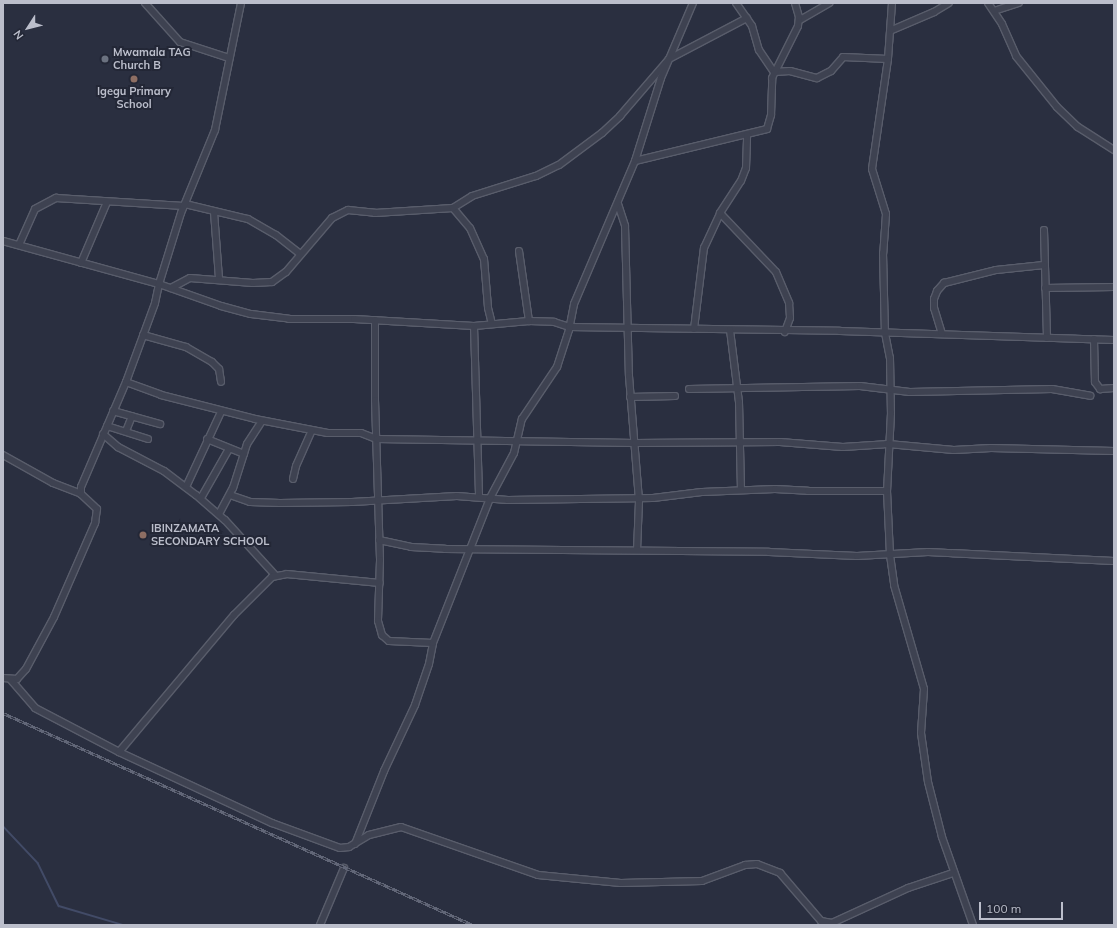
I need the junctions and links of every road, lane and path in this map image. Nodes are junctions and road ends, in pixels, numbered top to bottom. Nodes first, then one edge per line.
1 (145, 3) edge
2 (241, 3) edge
3 (693, 3) edge
4 (736, 3) edge
5 (795, 3) edge
6 (829, 3) edge
7 (892, 3) edge
8 (948, 3) edge
9 (988, 3) edge
10 (1019, 3) edge
11 (994, 10) junction
12 (747, 18) junction
13 (800, 20) junction
14 (892, 30) junction
15 (229, 58) junction
16 (669, 59) junction
17 (888, 59) junction
18 (774, 72) junction
19 (747, 135) junction
20 (1114, 150) edge
21 (635, 161) junction
22 (107, 202) junction
23 (618, 204) junction
24 (184, 205) junction
25 (453, 208) junction
26 (214, 212) junction
27 (720, 213) junction
28 (1044, 230) dead end
29 (3, 241) edge
30 (19, 245) junction
31 (519, 251) dead end
32 (300, 254) junction
33 (81, 263) junction
34 (1044, 265) junction
35 (219, 279) junction
36 (159, 284) junction
37 (1114, 287) edge
38 (171, 288) junction
39 (1045, 288) junction
40 (375, 320) junction
41 (529, 321) junction
42 (492, 324) junction
43 (474, 326) junction
44 (569, 327) junction
45 (627, 328) junction
46 (694, 329) junction
47 (730, 330) junction
48 (785, 332) junction
49 (885, 333) junction
50 (143, 334) junction
51 (942, 334) junction
52 (1047, 338) junction
53 (1094, 339) junction
54 (1114, 340) edge
55 (126, 382) junction
56 (221, 382) dead end
57 (738, 388) junction
58 (1114, 388) edge
59 (689, 389) dead end
60 (890, 390) junction
61 (676, 396) dead end
62 (1090, 396) dead end
63 (630, 397) junction
64 (113, 410) junction
65 (221, 412) junction
66 (132, 416) junction
67 (262, 421) junction
68 (160, 424) dead end
69 (107, 426) junction
70 (312, 430) junction
71 (126, 431) junction
72 (103, 434) junction
73 (148, 439) dead end
74 (207, 439) junction
75 (377, 439) junction
76 (516, 440) junction
77 (478, 441) junction
78 (740, 441) junction
79 (635, 444) junction
80 (888, 444) junction
81 (229, 449) junction
82 (1114, 451) edge
83 (3, 454) edge
84 (244, 454) junction
85 (293, 479) dead end
86 (186, 487) junction
87 (741, 490) junction
88 (887, 491) junction
89 (82, 494) junction
90 (230, 495) junction
91 (480, 496) junction
92 (638, 496) junction
93 (201, 498) junction
94 (490, 498) junction
95 (378, 500) junction
96 (219, 514) junction
97 (379, 540) junction
98 (470, 549) junction
99 (637, 550) junction
100 (890, 554) junction
101 (1114, 561) edge
102 (275, 575) junction
103 (380, 583) junction
104 (433, 643) junction
105 (3, 678) edge
106 (12, 680) junction
107 (119, 752) junction
108 (355, 844) junction
109 (344, 868) dead end
110 (953, 873) junction
111 (320, 925) edge
112 (972, 925) edge

1 - 15 street
2 - 15 street
3 - 16 street
4 - 12 street
5 - 13 street
6 - 13 street
7 - 14 street
8 - 14 street
9 - 11 street
10 - 11 street
11 - 20 street
12 - 16 street
12 - 18 street
13 - 18 street
14 - 17 street
15 - 24 street
16 - 21 street
16 - 25 street
17 - 18 street
17 - 49 street
18 - 19 street
19 - 21 street
19 - 27 street
21 - 23 street
22 - 24 street
22 - 30 street
22 - 33 street
23 - 44 street
23 - 45 street
24 - 26 street
24 - 36 street
25 - 32 street
25 - 42 street
26 - 32 street
26 - 35 street
27 - 46 street
27 - 48 street
28 - 34 street
29 - 30 street
30 - 33 street
31 - 41 street
32 - 35 street
33 - 36 street
34 - 39 street
34 - 51 street
35 - 38 street
36 - 38 street
36 - 50 street
37 - 39 street
38 - 40 street
39 - 52 street
40 - 43 street
40 - 75 street
41 - 42 street
41 - 44 street
42 - 43 street
43 - 77 street
44 - 45 street
44 - 76 street
45 - 46 street
45 - 63 street
46 - 47 street
47 - 48 street
47 - 57 street
48 - 49 street
49 - 51 street
49 - 60 street
50 - 55 street
50 - 56 street
51 - 52 street
52 - 53 street
53 - 54 street
53 - 58 street
55 - 64 street
55 - 65 street
57 - 59 street
57 - 60 street
57 - 78 street
60 - 62 street
60 - 80 street
61 - 63 street
63 - 79 street
64 - 66 street
64 - 69 street
65 - 67 street
65 - 74 street
66 - 68 street
66 - 71 street
67 - 70 street
67 - 84 street
69 - 71 street
69 - 72 street
70 - 75 street
70 - 85 street
71 - 73 street
72 - 86 street
72 - 89 street
74 - 81 street
74 - 86 street
75 - 77 street
75 - 95 street
76 - 77 street
76 - 79 street
76 - 94 street
77 - 91 street
78 - 79 street
78 - 80 street
78 - 87 street
79 - 92 street
80 - 82 street
80 - 88 street
81 - 84 street
81 - 93 street
83 - 89 street
84 - 90 street
86 - 93 street
87 - 88 street
87 - 92 street
88 - 100 street
89 - 106 street
90 - 95 street
90 - 96 street
91 - 94 street
91 - 95 street
92 - 94 street
92 - 99 street
93 - 96 street
94 - 98 street
95 - 97 street
96 - 102 street
97 - 98 street
97 - 103 street
98 - 99 street
98 - 104 street
99 - 100 street
100 - 101 street
100 - 110 street
102 - 103 street
102 - 107 street
103 - 104 street
104 - 108 street
105 - 106 street
106 - 107 street
107 - 108 street
108 - 110 street
109 - 111 street
110 - 112 street

